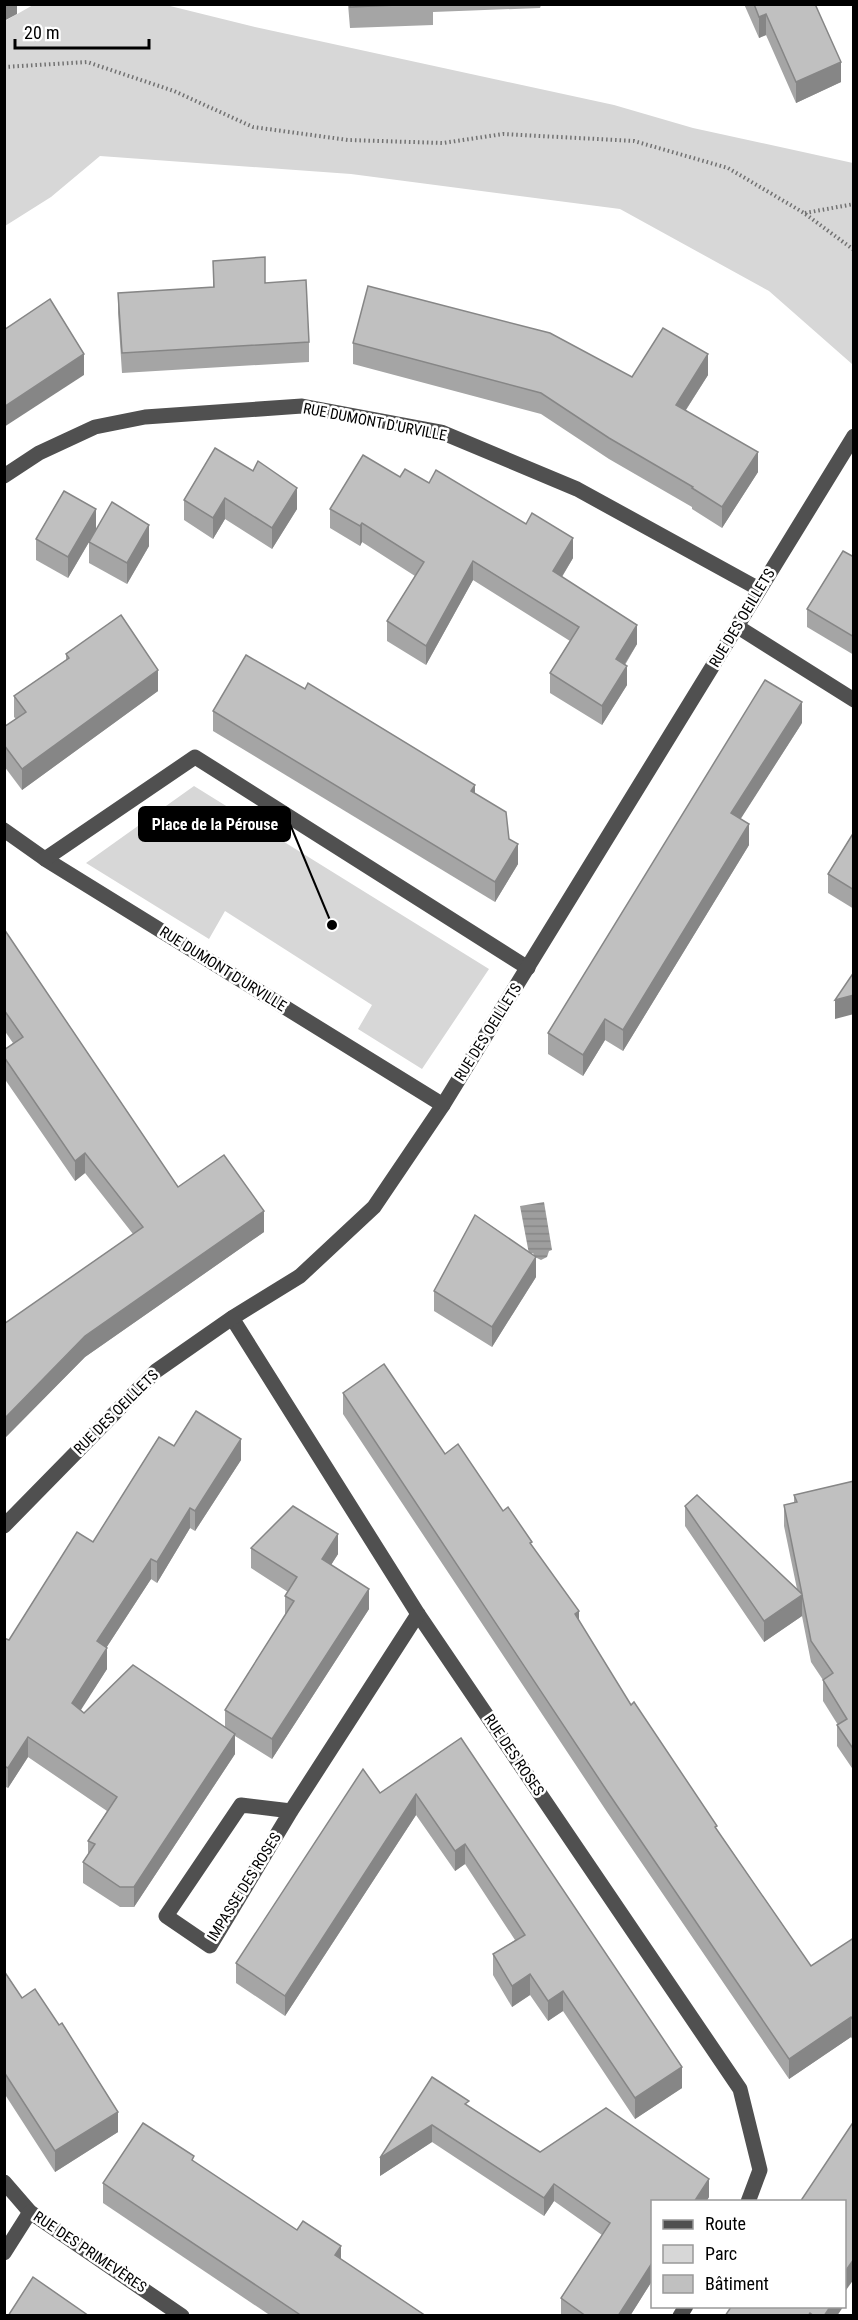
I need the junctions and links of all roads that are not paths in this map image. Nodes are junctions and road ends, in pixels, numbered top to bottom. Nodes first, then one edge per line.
1 (854, 436) edge
2 (4, 476) edge
3 (759, 589) junction
4 (738, 627) junction
5 (854, 700) edge
6 (4, 830) edge
7 (45, 859) junction
8 (528, 968) junction
9 (443, 1105) junction
10 (232, 1318) junction
11 (4, 1526) edge
12 (418, 1614) junction
13 (291, 1811) junction
14 (4, 2182) edge
15 (749, 2200) edge
16 (30, 2212) junction
17 (4, 2253) edge
18 (182, 2316) edge

1 - 3 street, RUE DES OEILLETS
2 - 3 street, RUE DUMONT D'URVILLE
3 - 4 street, RUE DES OEILLETS
4 - 5 street
4 - 8 street, RUE DES OEILLETS
6 - 7 street, RUE DUMONT D'URVILLE
7 - 8 street
7 - 9 street, RUE DUMONT D'URVILLE
8 - 9 street, RUE DES OEILLETS
9 - 10 street, RUE DES OEILLETS
10 - 11 street, RUE DES OEILLETS
10 - 12 street, RUE DES ROSES
12 - 13 street, IMPASSE DES ROSES
12 - 15 street, RUE DES ROSES
13 - 13 street, IMPASSE DES ROSES
14 - 16 street, RUE DES PRIMEVÈRES
16 - 17 street
16 - 18 street, RUE DES PRIMEVÈRES

